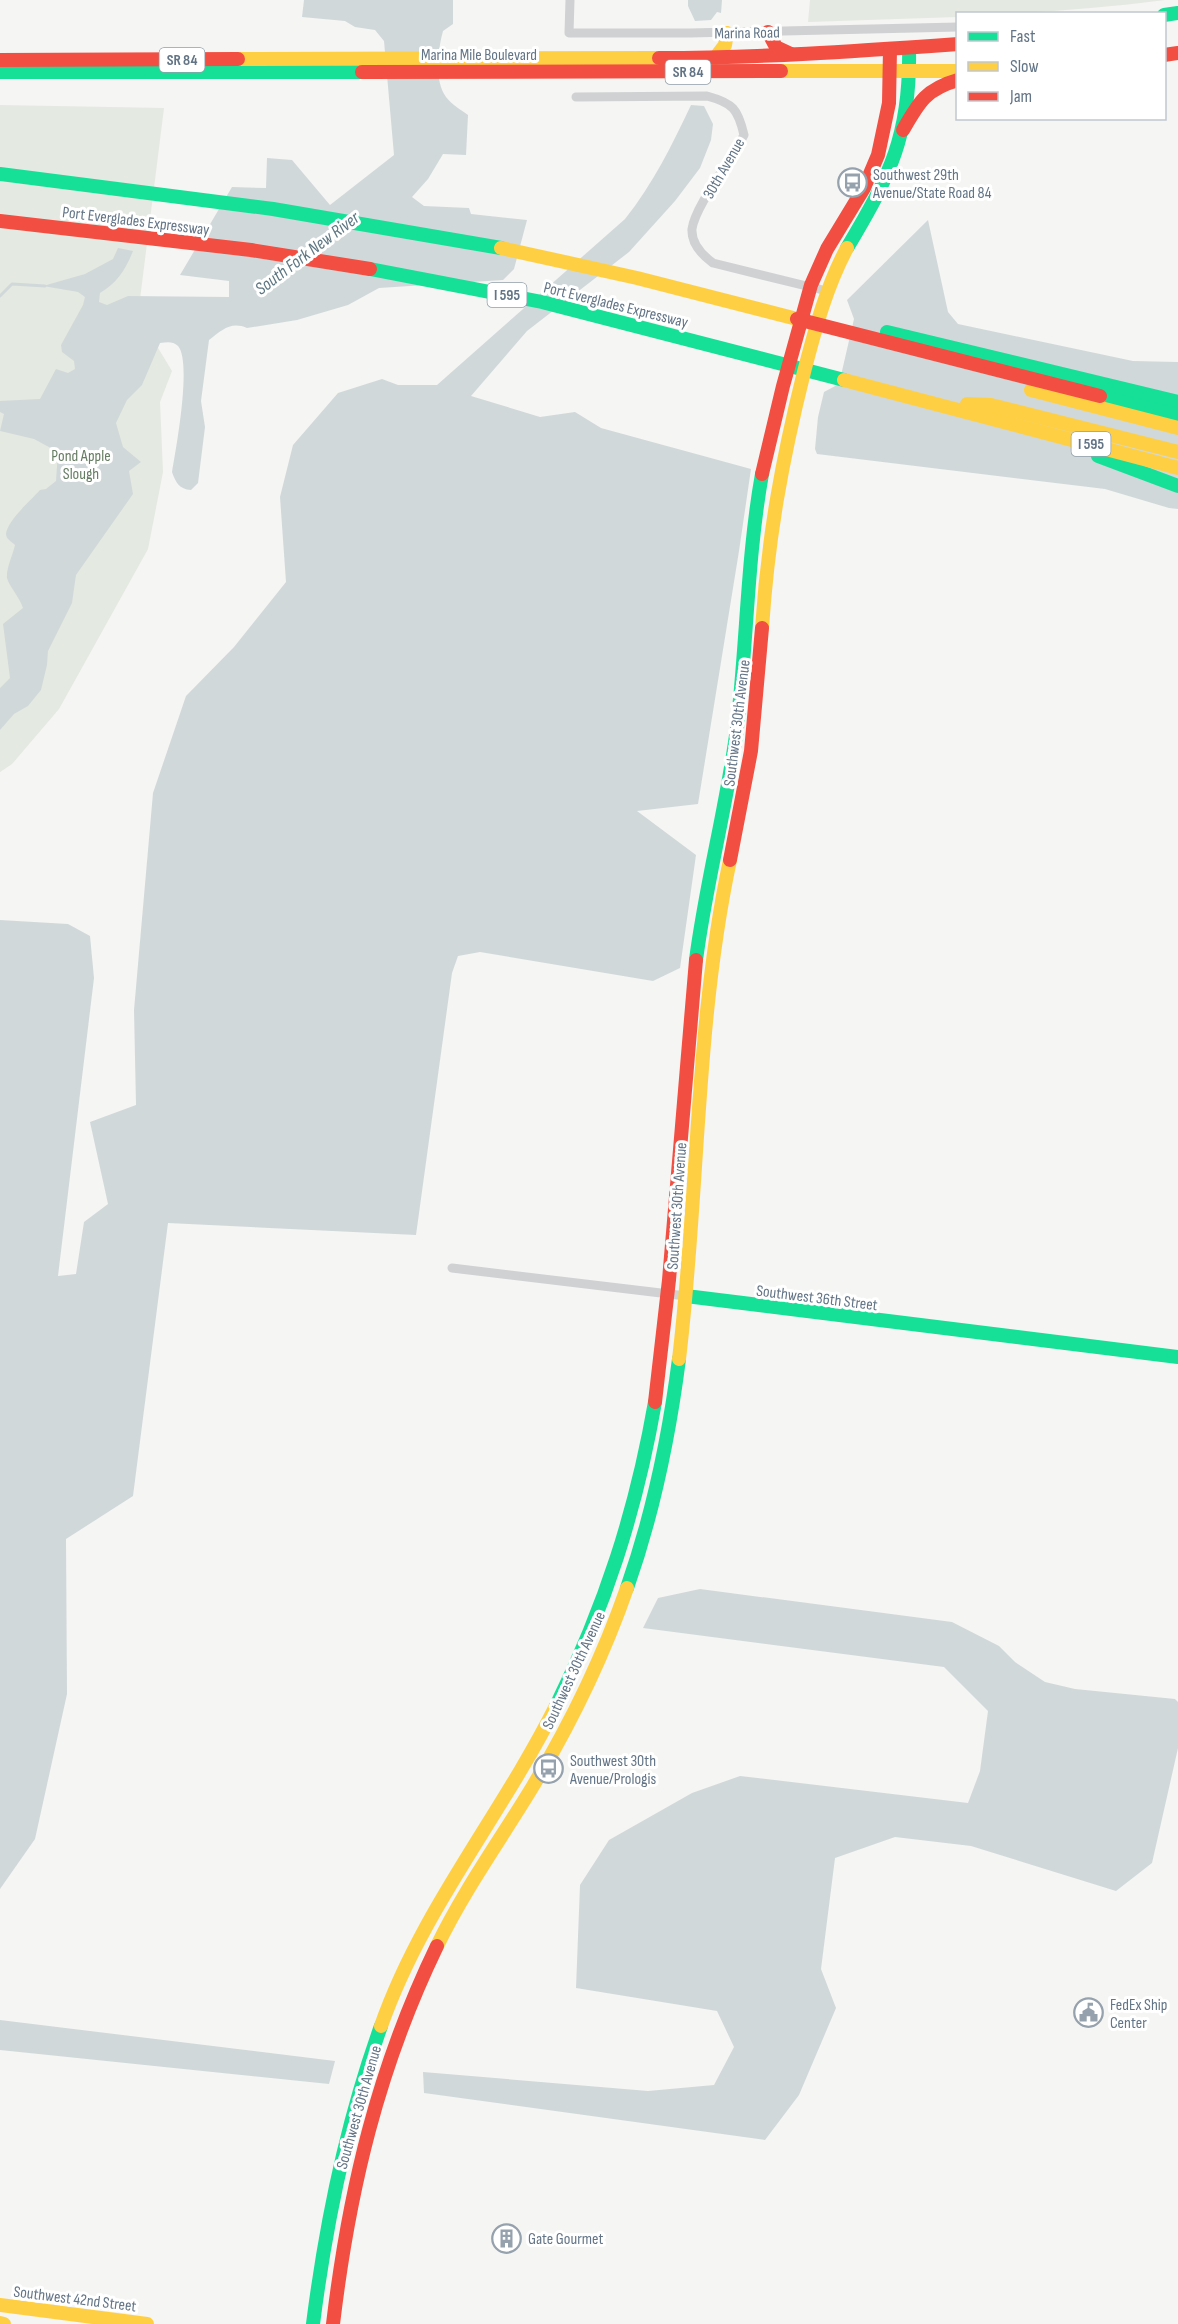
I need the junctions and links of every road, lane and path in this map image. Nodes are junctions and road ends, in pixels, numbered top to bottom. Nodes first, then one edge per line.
1 (570, 0) edge
2 (956, 27) edge
3 (768, 32) junction
4 (727, 33) junction
5 (956, 44) edge
6 (909, 48) junction
7 (890, 49) junction
8 (791, 54) junction
9 (715, 58) junction
10 (0, 60) edge
11 (459, 64) junction
12 (363, 65) junction
13 (956, 71) edge
14 (0, 72) edge
15 (892, 72) junction
16 (911, 72) junction
17 (956, 80) edge
18 (576, 97) dead end
19 (903, 130) junction
20 (0, 174) edge
21 (0, 221) edge
22 (661, 284) junction
23 (810, 287) junction
24 (827, 291) junction
25 (919, 351) junction
26 (1178, 402) edge
27 (939, 404) junction
28 (1178, 415) edge
29 (1004, 421) junction
30 (1178, 428) edge
31 (1178, 452) edge
32 (1178, 468) edge
33 (1178, 486) edge
34 (688, 1042) junction
35 (704, 1043) junction
36 (452, 1268) dead end
37 (667, 1294) junction
38 (686, 1296) junction
39 (1178, 1357) edge
40 (0, 2305) edge
41 (147, 2324) edge
42 (314, 2324) edge
43 (333, 2324) edge

1 - 4 street, Marina Road
2 - 3 street, Marina Road
3 - 4 street, Marina Road
3 - 8 main road
4 - 9 main road
5 - 6 main road, SR 84
6 - 7 main road, SR 84
6 - 16 main road, Southwest 30th Avenue
7 - 8 main road, Marina Mile Boulevard / SR 84
7 - 15 main road, Southwest 30th Avenue
8 - 9 main road, Marina Mile Boulevard / SR 84
9 - 11 main road, Marina Mile Boulevard / SR 84
10 - 12 main road, Marina Mile Boulevard / SR 84
11 - 12 main road, Marina Mile Boulevard / SR 84
11 - 15 main road, Marina Mile Boulevard / SR 84
12 - 14 main road, Marina Mile Boulevard / SR 84
13 - 16 main road, Marina Mile Boulevard / SR 84
15 - 16 main road, Marina Mile Boulevard / SR 84
15 - 23 main road, Southwest 30th Avenue
16 - 19 main road, Southwest 30th Avenue
17 - 19 main road
18 - 23 street, 30th Avenue
19 - 24 main road, Southwest 30th Avenue
20 - 22 main road, Port Everglades Expressway
21 - 27 main road, Port Everglades Expressway / I 595
22 - 25 main road, Port Everglades Expressway
22 - 26 main road
23 - 24 street, 30th Avenue
23 - 34 main road, Southwest 30th Avenue
24 - 35 main road, Southwest 30th Avenue
25 - 28 main road, Port Everglades Expressway
25 - 30 main road
27 - 29 main road, Port Everglades Expressway / I 595
27 - 31 main road
29 - 32 main road, Port Everglades Expressway / I 595
29 - 33 main road
34 - 35 main road
34 - 37 main road, Southwest 30th Avenue
35 - 38 main road, Southwest 30th Avenue
36 - 37 street, Southwest 36th Street
37 - 38 street, Southwest 36th Street
37 - 42 main road, Southwest 30th Avenue
38 - 39 main road, Southwest 36th Street
38 - 43 main road, Southwest 30th Avenue
40 - 41 main road, Southwest 42nd Street

